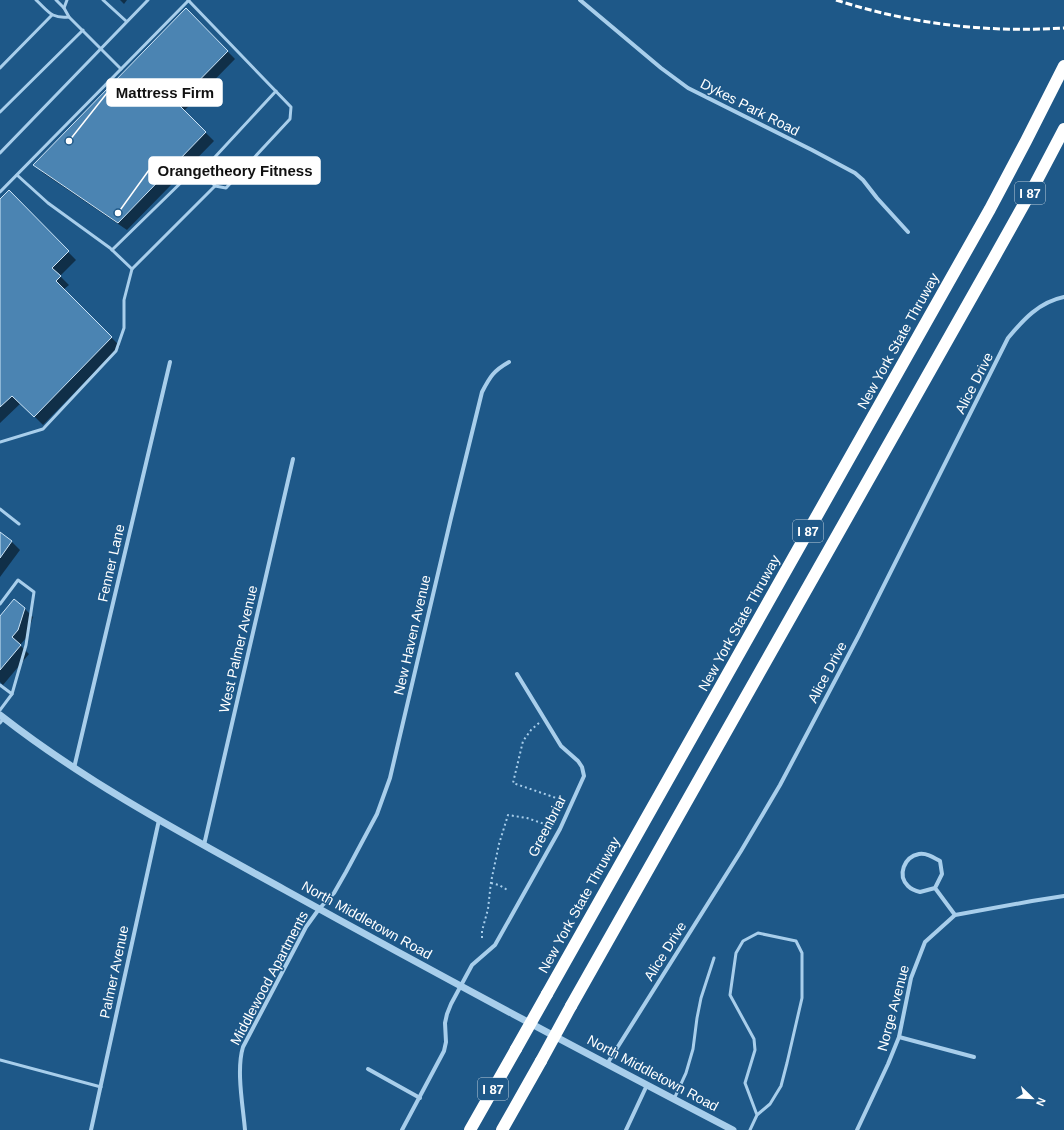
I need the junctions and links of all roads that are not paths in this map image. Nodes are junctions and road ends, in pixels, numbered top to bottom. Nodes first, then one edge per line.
1 (36, 0) edge
2 (56, 0) edge
3 (67, 0) edge
4 (102, 0) edge
5 (148, 0) edge
6 (189, 0) edge
7 (580, 0) edge
8 (64, 8) junction
9 (52, 15) junction
10 (69, 17) junction
11 (126, 21) junction
12 (83, 30) junction
13 (100, 48) junction
14 (1064, 66) edge
15 (0, 68) edge
16 (121, 69) junction
17 (276, 91) junction
18 (0, 112) edge
19 (1064, 128) edge
20 (0, 153) edge
21 (202, 171) junction
22 (17, 175) junction
23 (215, 186) junction
24 (0, 192) edge
25 (908, 232) dead end
26 (112, 250) junction
27 (132, 269) junction
28 (1064, 296) edge
29 (170, 362) dead end
30 (509, 362) dead end
31 (0, 442) edge
32 (293, 459) dead end
33 (0, 509) edge
34 (19, 524) dead end
35 (0, 604) edge
36 (517, 674) dead end
37 (0, 685) edge
38 (12, 694) junction
39 (0, 710) edge
40 (1, 719) edge
41 (74, 769) junction
42 (159, 820) junction
43 (204, 845) junction
44 (935, 888) junction
45 (1064, 896) edge
46 (318, 909) junction
47 (955, 915) junction
48 (714, 958) dead end
49 (461, 986) junction
50 (899, 1037) junction
51 (974, 1057) dead end
52 (0, 1060) edge
53 (607, 1064) junction
54 (368, 1069) dead end
55 (647, 1085) junction
56 (101, 1087) junction
57 (420, 1098) junction
58 (674, 1099) junction
59 (757, 1116) junction
60 (730, 1129) edge
61 (91, 1130) edge
62 (245, 1130) edge
63 (402, 1130) edge
64 (470, 1130) edge
65 (502, 1130) edge
66 (626, 1130) edge
67 (750, 1130) edge
68 (857, 1130) edge

1 - 9 lane
2 - 8 lane
3 - 8 lane
4 - 11 lane
5 - 11 lane
6 - 16 lane
6 - 17 lane
7 - 25 street, Dykes Park Road
8 - 10 lane
9 - 10 lane
9 - 15 lane
10 - 12 lane
11 - 13 lane
12 - 13 lane
12 - 18 lane
13 - 16 lane
13 - 20 lane
14 - 64 highway, New York State Thruway / I 87, bridge
16 - 22 lane
17 - 21 lane
17 - 23 lane
19 - 65 highway, I 87, bridge
21 - 23 lane
21 - 26 lane
22 - 24 lane
22 - 26 lane
23 - 27 lane
26 - 27 lane
27 - 31 lane
28 - 53 street, Alice Drive
29 - 41 street, Fenner Lane
30 - 46 street, New Haven Avenue
32 - 43 street, West Palmer Avenue
33 - 34 lane
35 - 38 lane
36 - 49 street, Greenbriar
37 - 38 lane
38 - 39 lane
40 - 41 street, North Middletown Road
41 - 42 street, North Middletown Road
42 - 43 street, North Middletown Road
42 - 56 street, Palmer Avenue
43 - 46 street, North Middletown Road
44 - 44 street
44 - 47 street
45 - 47 street
46 - 49 street, North Middletown Road
46 - 62 street, Middlewood Apartments
47 - 50 street, Norge Avenue
48 - 58 lane
49 - 53 street, North Middletown Road
49 - 57 street
50 - 51 street
50 - 68 street, Norge Avenue
52 - 56 lane
53 - 55 street, North Middletown Road
54 - 57 street
55 - 58 street, North Middletown Road
55 - 66 street
56 - 61 street, Palmer Avenue
57 - 63 street
58 - 60 street, North Middletown Road
59 - 59 lane
59 - 67 lane

